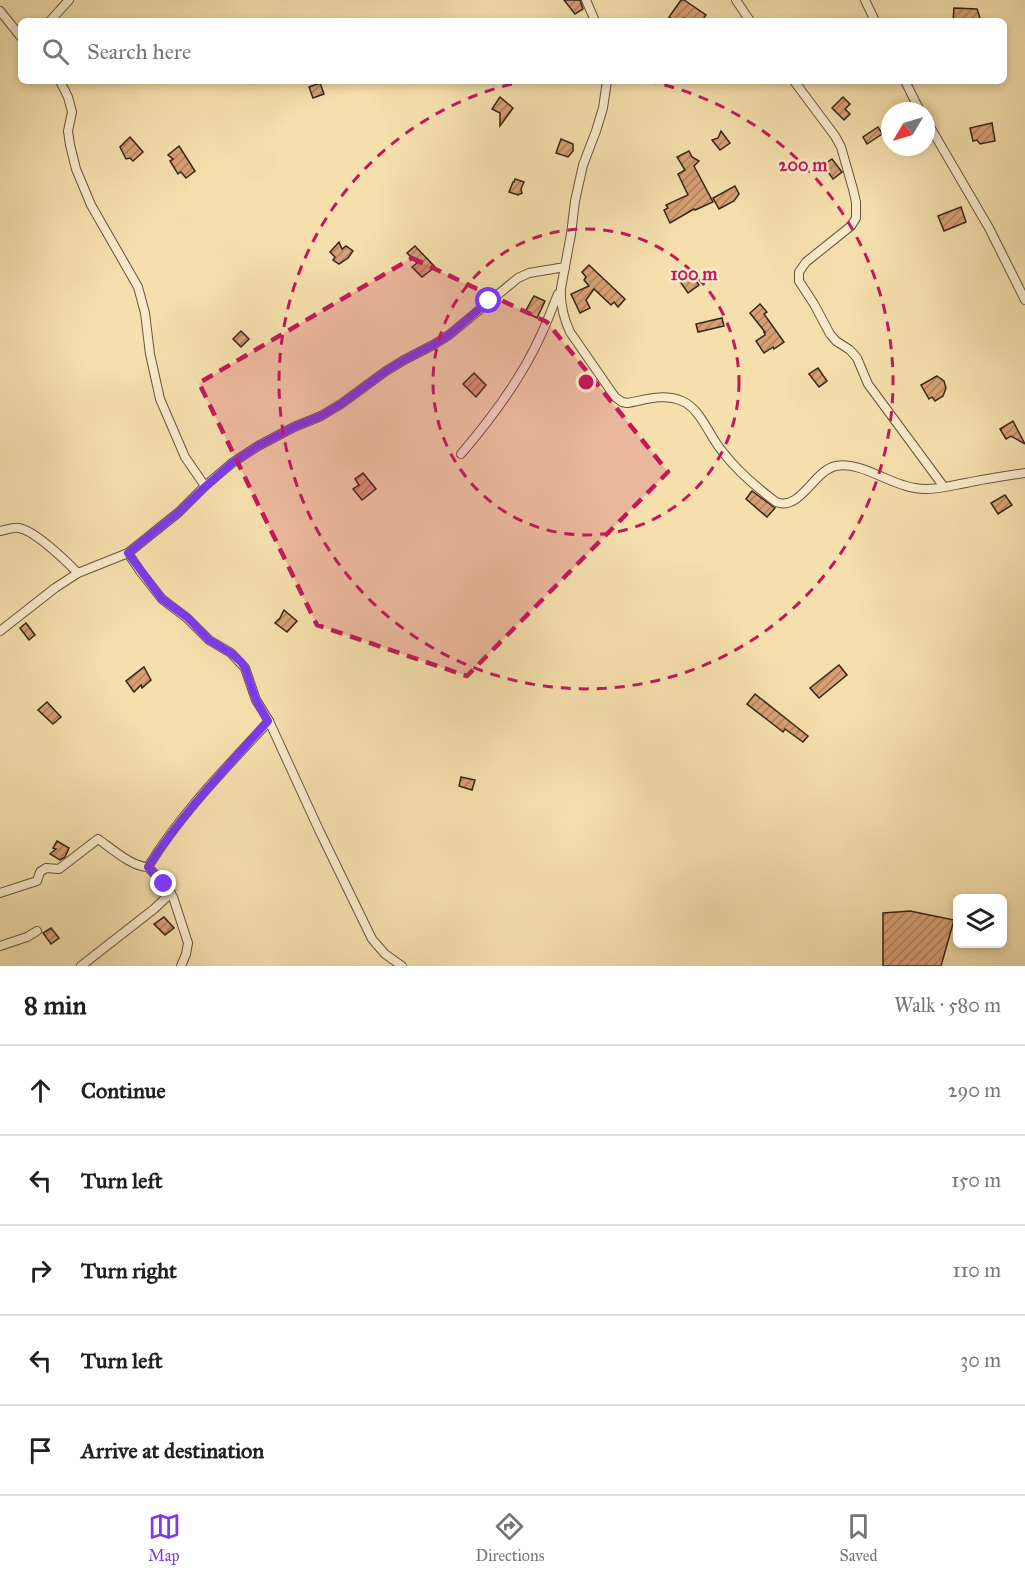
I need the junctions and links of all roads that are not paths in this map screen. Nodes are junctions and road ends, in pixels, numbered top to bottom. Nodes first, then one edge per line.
1 (69, 0) edge
2 (586, 0) edge
3 (594, 0) edge
4 (736, 0) edge
5 (865, 0) edge
6 (590, 9) junction
7 (0, 11) edge
8 (53, 18) edge
9 (594, 18) edge
10 (748, 18) edge
11 (874, 18) edge
12 (18, 33) edge
13 (62, 84) edge
14 (606, 84) edge
15 (796, 84) edge
16 (906, 84) edge
17 (916, 102) edge
18 (935, 135) edge
19 (565, 267) junction
20 (561, 288) junction
21 (1025, 300) edge
22 (461, 454) dead end
23 (1025, 473) edge
24 (206, 486) junction
25 (944, 487) junction
26 (0, 531) edge
27 (128, 553) junction
28 (78, 573) junction
29 (0, 631) edge
30 (268, 721) junction
31 (148, 867) junction
32 (0, 893) edge
33 (171, 893) junction
34 (37, 931) dead end
35 (0, 946) edge
36 (81, 966) edge
37 (181, 966) edge
38 (402, 966) edge

1 - 8 street
2 - 6 street
3 - 6 street
4 - 10 street
5 - 11 street
6 - 9 street
7 - 12 street
13 - 24 street
14 - 19 street
15 - 25 street
16 - 17 street
18 - 21 street
19 - 20 street
19 - 24 street
20 - 22 street
20 - 25 street
23 - 25 street
24 - 27 street
26 - 28 street
27 - 28 street
27 - 30 street
28 - 29 street
30 - 31 street
30 - 38 street
31 - 32 street
31 - 33 street
33 - 36 street
33 - 37 street
34 - 35 street

